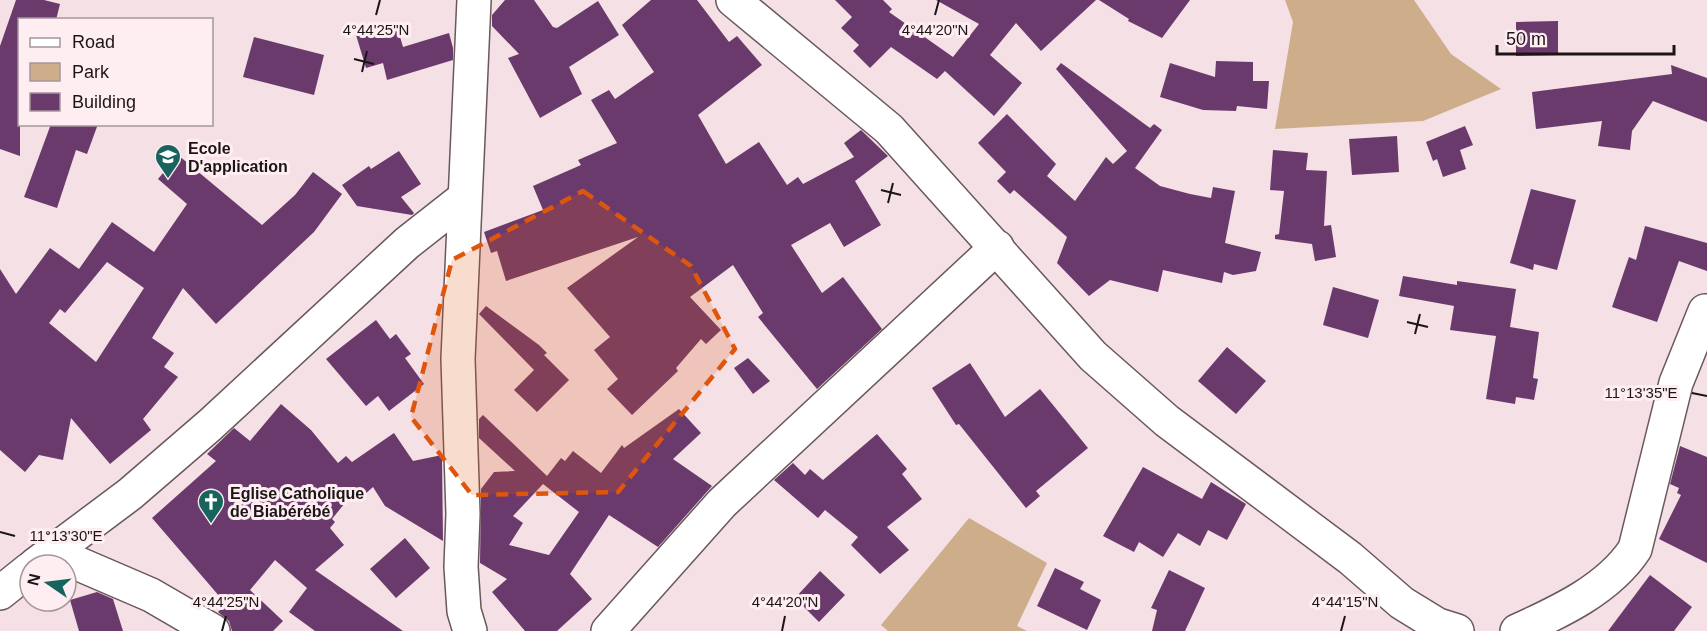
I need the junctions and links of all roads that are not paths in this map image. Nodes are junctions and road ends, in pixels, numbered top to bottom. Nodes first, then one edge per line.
1 (474, 0) edge
2 (733, 0) edge
3 (463, 199) junction
4 (997, 247) junction
5 (1705, 311) dead end
6 (51, 553) edge
7 (78, 573) edge
8 (18, 579) edge
9 (0, 593) edge
10 (213, 631) edge
11 (470, 631) edge
12 (608, 631) edge
13 (1457, 631) edge
14 (1517, 631) edge

1 - 3 street
2 - 4 street
3 - 6 street
3 - 11 street
4 - 12 street
4 - 13 street
5 - 14 street
7 - 10 street
8 - 9 street

